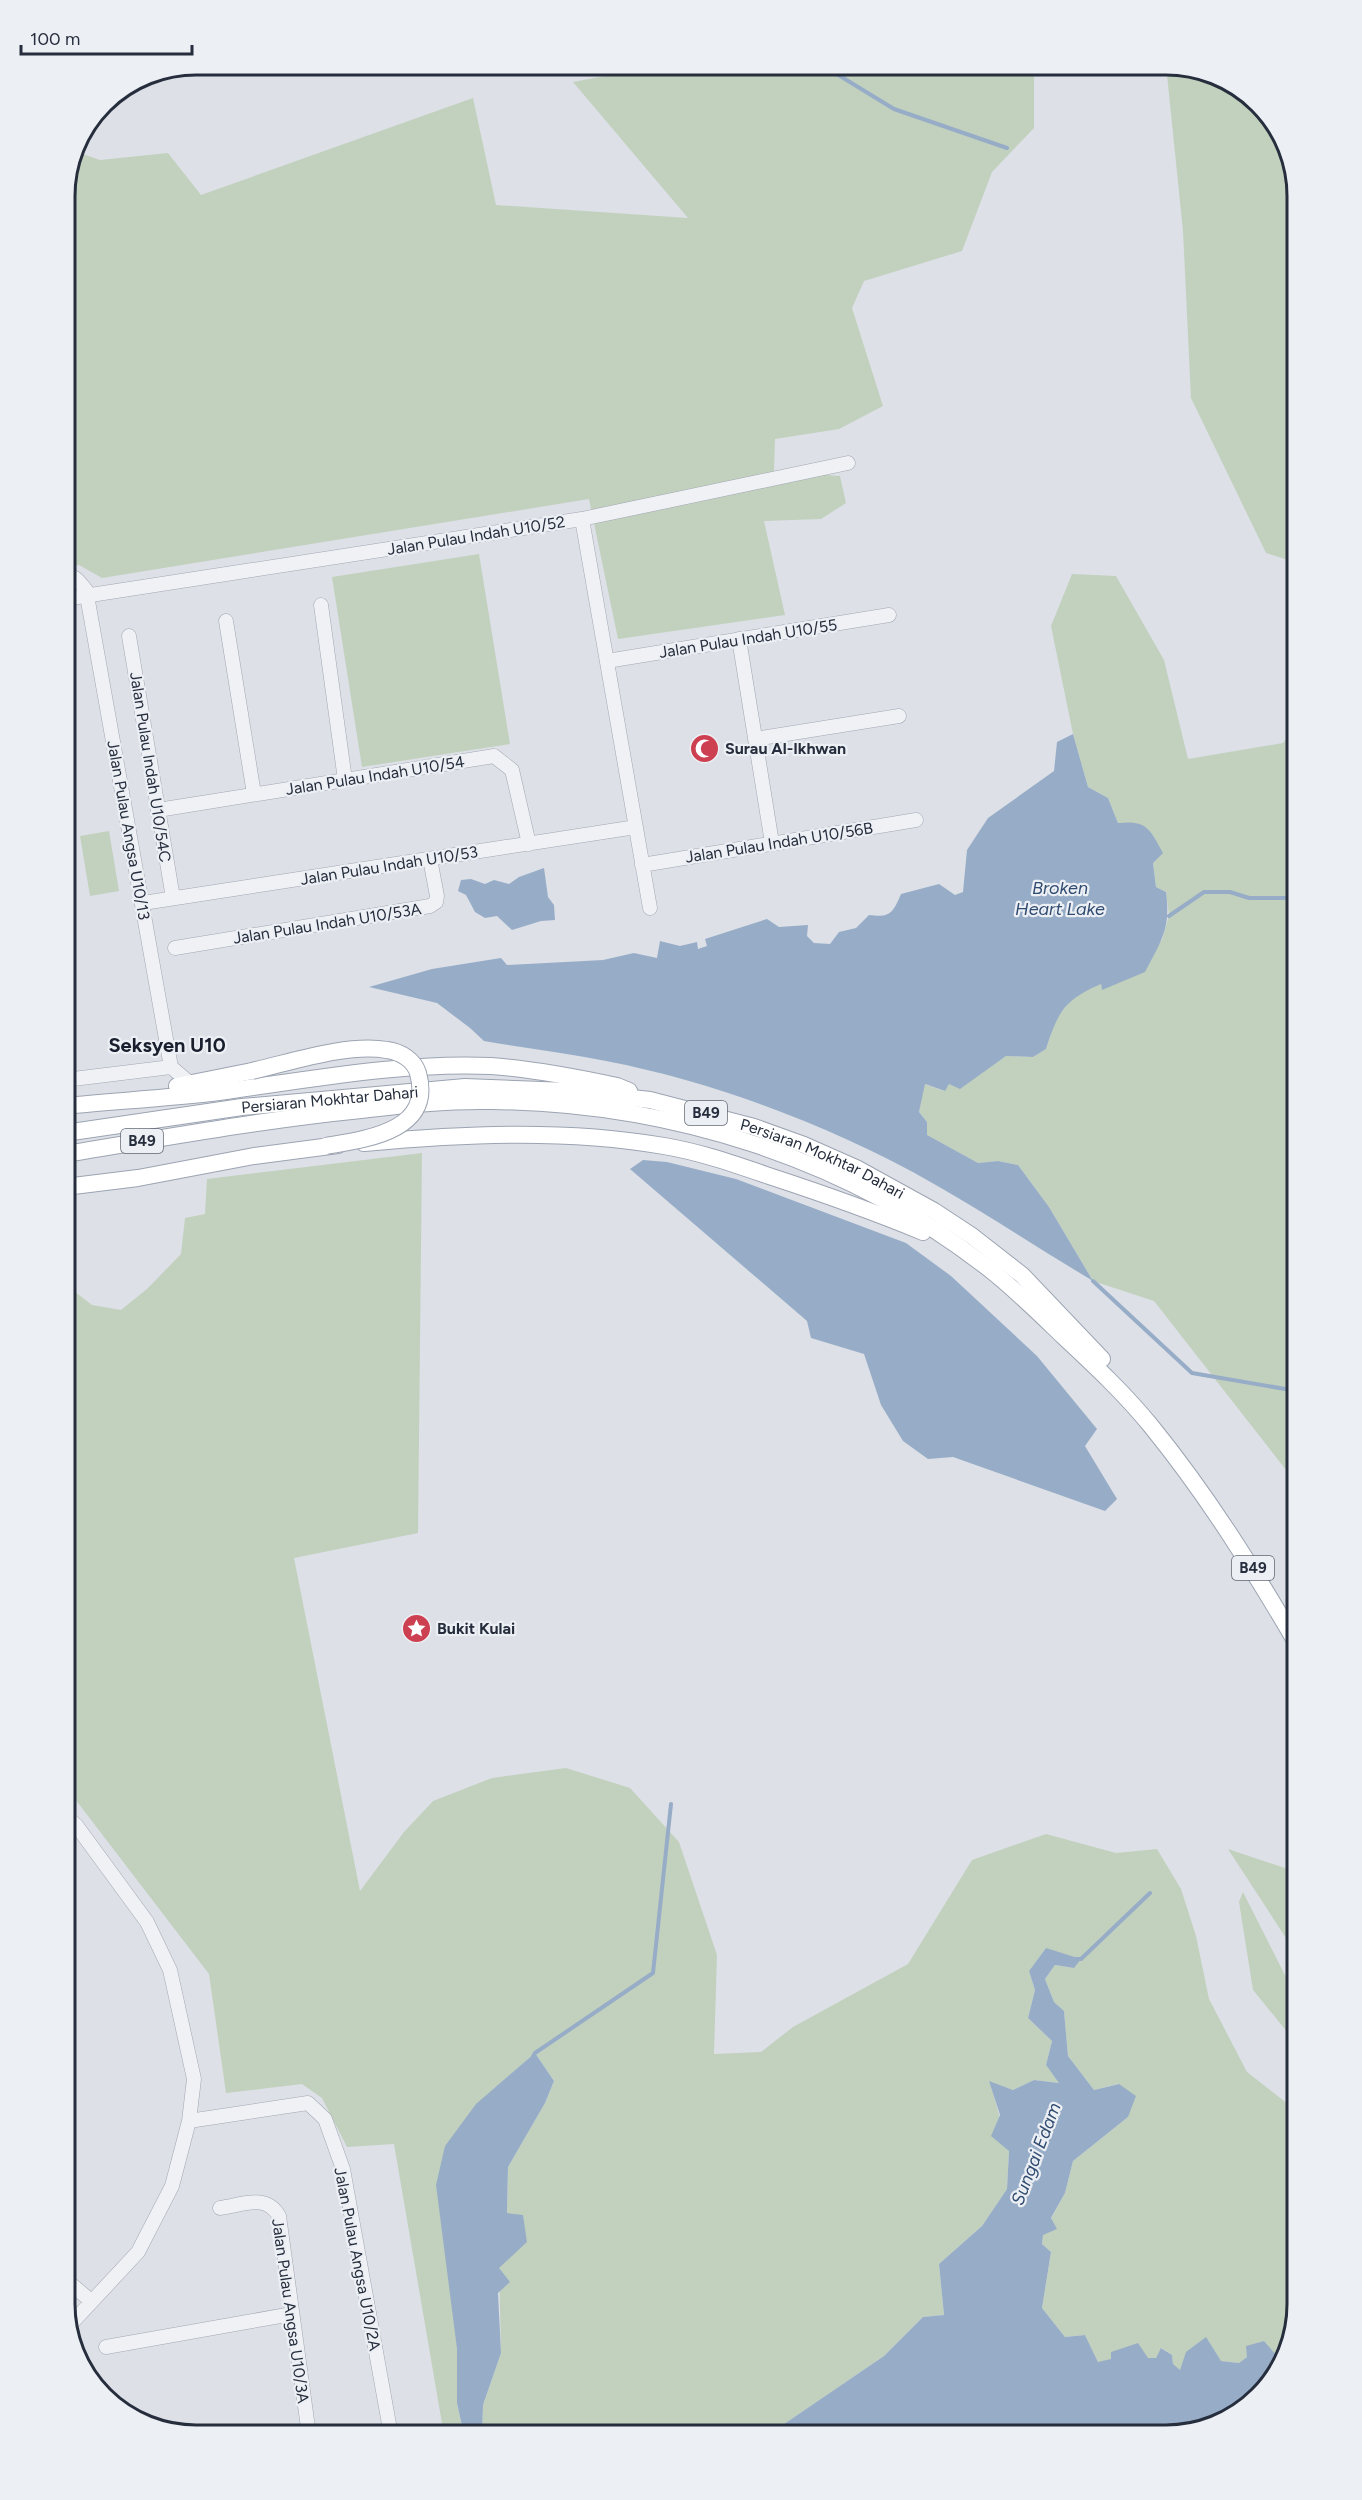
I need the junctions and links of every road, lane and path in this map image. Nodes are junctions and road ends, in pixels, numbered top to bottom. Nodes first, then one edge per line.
1 (848, 463) dead end
2 (582, 519) junction
3 (75, 578) edge
4 (87, 596) junction
5 (75, 598) edge
6 (321, 605) dead end
7 (889, 615) dead end
8 (226, 621) dead end
9 (129, 636) dead end
10 (739, 639) junction
11 (607, 661) junction
12 (899, 716) dead end
13 (755, 739) junction
14 (345, 780) junction
15 (254, 794) junction
16 (158, 810) junction
17 (916, 820) dead end
18 (636, 827) junction
19 (772, 843) junction
20 (530, 844) junction
21 (430, 859) junction
22 (642, 865) junction
23 (173, 898) junction
24 (143, 903) junction
25 (650, 908) dead end
26 (175, 948) dead end
27 (171, 1067) junction
28 (75, 1079) edge
29 (191, 1084) junction
30 (650, 1100) junction
31 (82, 1104) junction
32 (75, 1105) edge
33 (75, 1131) edge
34 (326, 1146) junction
35 (75, 1152) edge
36 (75, 1186) edge
37 (959, 1248) junction
38 (1204, 1495) junction
39 (1287, 1626) edge
40 (75, 1824) edge
41 (189, 2121) junction
42 (220, 2208) dead end
43 (75, 2288) edge
44 (91, 2301) junction
45 (292, 2314) junction
46 (76, 2318) edge
47 (106, 2347) dead end
48 (308, 2425) edge
49 (389, 2425) edge

1 - 2 street
2 - 4 street, Jalan Pulau Indah U10/52
2 - 11 street, Jalan Pulau Indah U10/52
3 - 4 street
4 - 5 street, Jalan Pulau Indah U10/52
4 - 24 street, Jalan Pulau Angsa U10/13
6 - 14 street
7 - 10 street, Jalan Pulau Indah U10/55
8 - 15 street
9 - 16 street, Jalan Pulau Indah U10/54C
10 - 11 street, Jalan Pulau Indah U10/55
10 - 13 street
11 - 18 street, Jalan Pulau Indah U10/52
12 - 13 street
13 - 19 street
14 - 15 street, Jalan Pulau Indah U10/54
14 - 20 street, Jalan Pulau Indah U10/54
15 - 16 street, Jalan Pulau Indah U10/54
16 - 23 street, Jalan Pulau Indah U10/54C
17 - 19 street, Jalan Pulau Indah U10/56B
18 - 20 street, Jalan Pulau Indah U10/53
18 - 22 street, Jalan Pulau Indah U10/52
19 - 22 street, Jalan Pulau Indah U10/56B
20 - 21 street, Jalan Pulau Indah U10/53
21 - 23 street, Jalan Pulau Indah U10/53
21 - 26 street, Jalan Pulau Indah U10/53A
22 - 25 street, Jalan Pulau Indah U10/52
23 - 24 street, Jalan Pulau Indah U10/53
24 - 27 street, Jalan Pulau Angsa U10/13
27 - 28 street
27 - 29 street
29 - 31 main road
29 - 34 main road, bridge
30 - 31 main road, B49
30 - 33 main road, Persiaran Mokhtar Dahari / B49
30 - 38 main road, Persiaran Mokhtar Dahari / B49
31 - 32 main road, B49
34 - 36 main road
34 - 37 main road
35 - 37 main road, Persiaran Mokhtar Dahari / B49
37 - 38 main road, Persiaran Mokhtar Dahari / B49
38 - 39 main road, Persiaran Mokhtar Dahari / B49
40 - 41 street
41 - 44 street
41 - 49 street, Jalan Pulau Angsa U10/2A
42 - 45 street, Jalan Pulau Angsa U10/3A
43 - 44 street
44 - 46 street
45 - 47 street
45 - 48 street, Jalan Pulau Angsa U10/3A

